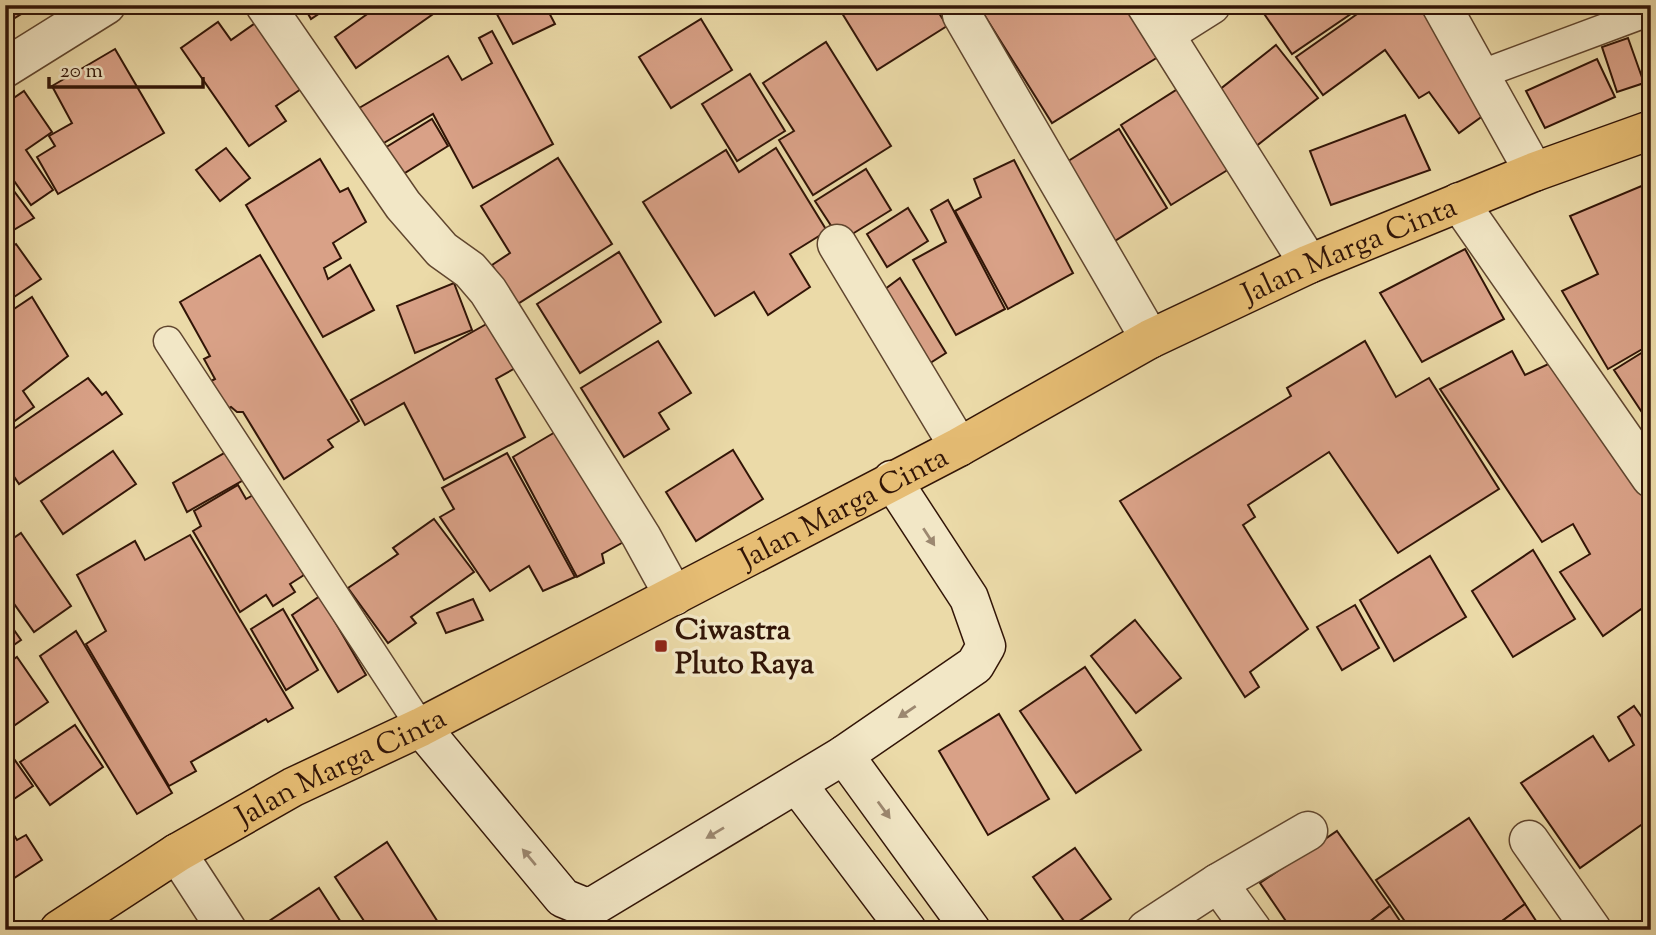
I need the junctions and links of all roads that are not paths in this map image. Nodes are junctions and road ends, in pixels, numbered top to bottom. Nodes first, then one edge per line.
1 (106, 5) edge
2 (265, 5) edge
3 (1211, 5) edge
4 (1441, 5) edge
5 (1651, 11) edge
6 (962, 15) dead end
7 (1156, 20) edge
8 (5, 68) edge
9 (1479, 75) junction
10 (1651, 130) edge
11 (1534, 172) junction
12 (1459, 202) junction
13 (837, 244) dead end
14 (1309, 264) junction
15 (1150, 339) junction
16 (168, 341) dead end
17 (959, 447) junction
18 (1651, 478) edge
19 (892, 481) junction
20 (674, 596) junction
21 (421, 727) junction
22 (844, 755) junction
23 (797, 784) junction
24 (1308, 831) dead end
25 (1529, 840) dead end
26 (177, 853) junction
27 (1218, 883) junction
28 (59, 930) edge
29 (227, 930) edge
30 (907, 930) edge
31 (971, 930) edge
32 (1146, 930) edge
33 (1252, 930) edge
34 (1592, 930) edge

1 - 8 street
2 - 20 street
3 - 7 street
4 - 9 street
5 - 9 lane
6 - 15 street
7 - 14 street
9 - 11 street
10 - 11 main road, Jalan Marga Cinta
11 - 12 main road, Jalan Marga Cinta
12 - 14 main road, Jalan Marga Cinta
12 - 18 street
13 - 17 street
14 - 15 main road, Jalan Marga Cinta
15 - 17 main road, Jalan Marga Cinta
16 - 21 lane
17 - 19 main road, Jalan Marga Cinta
19 - 20 main road, Jalan Marga Cinta
19 -> 22 street
20 - 21 main road, Jalan Marga Cinta
23 -> 21 street
21 - 26 main road, Jalan Marga Cinta
22 - 23 street
22 -> 31 street
23 - 30 street
24 - 27 street
25 - 34 street
26 - 28 main road, Jalan Marga Cinta
26 - 29 street
27 - 32 street
27 - 33 street

